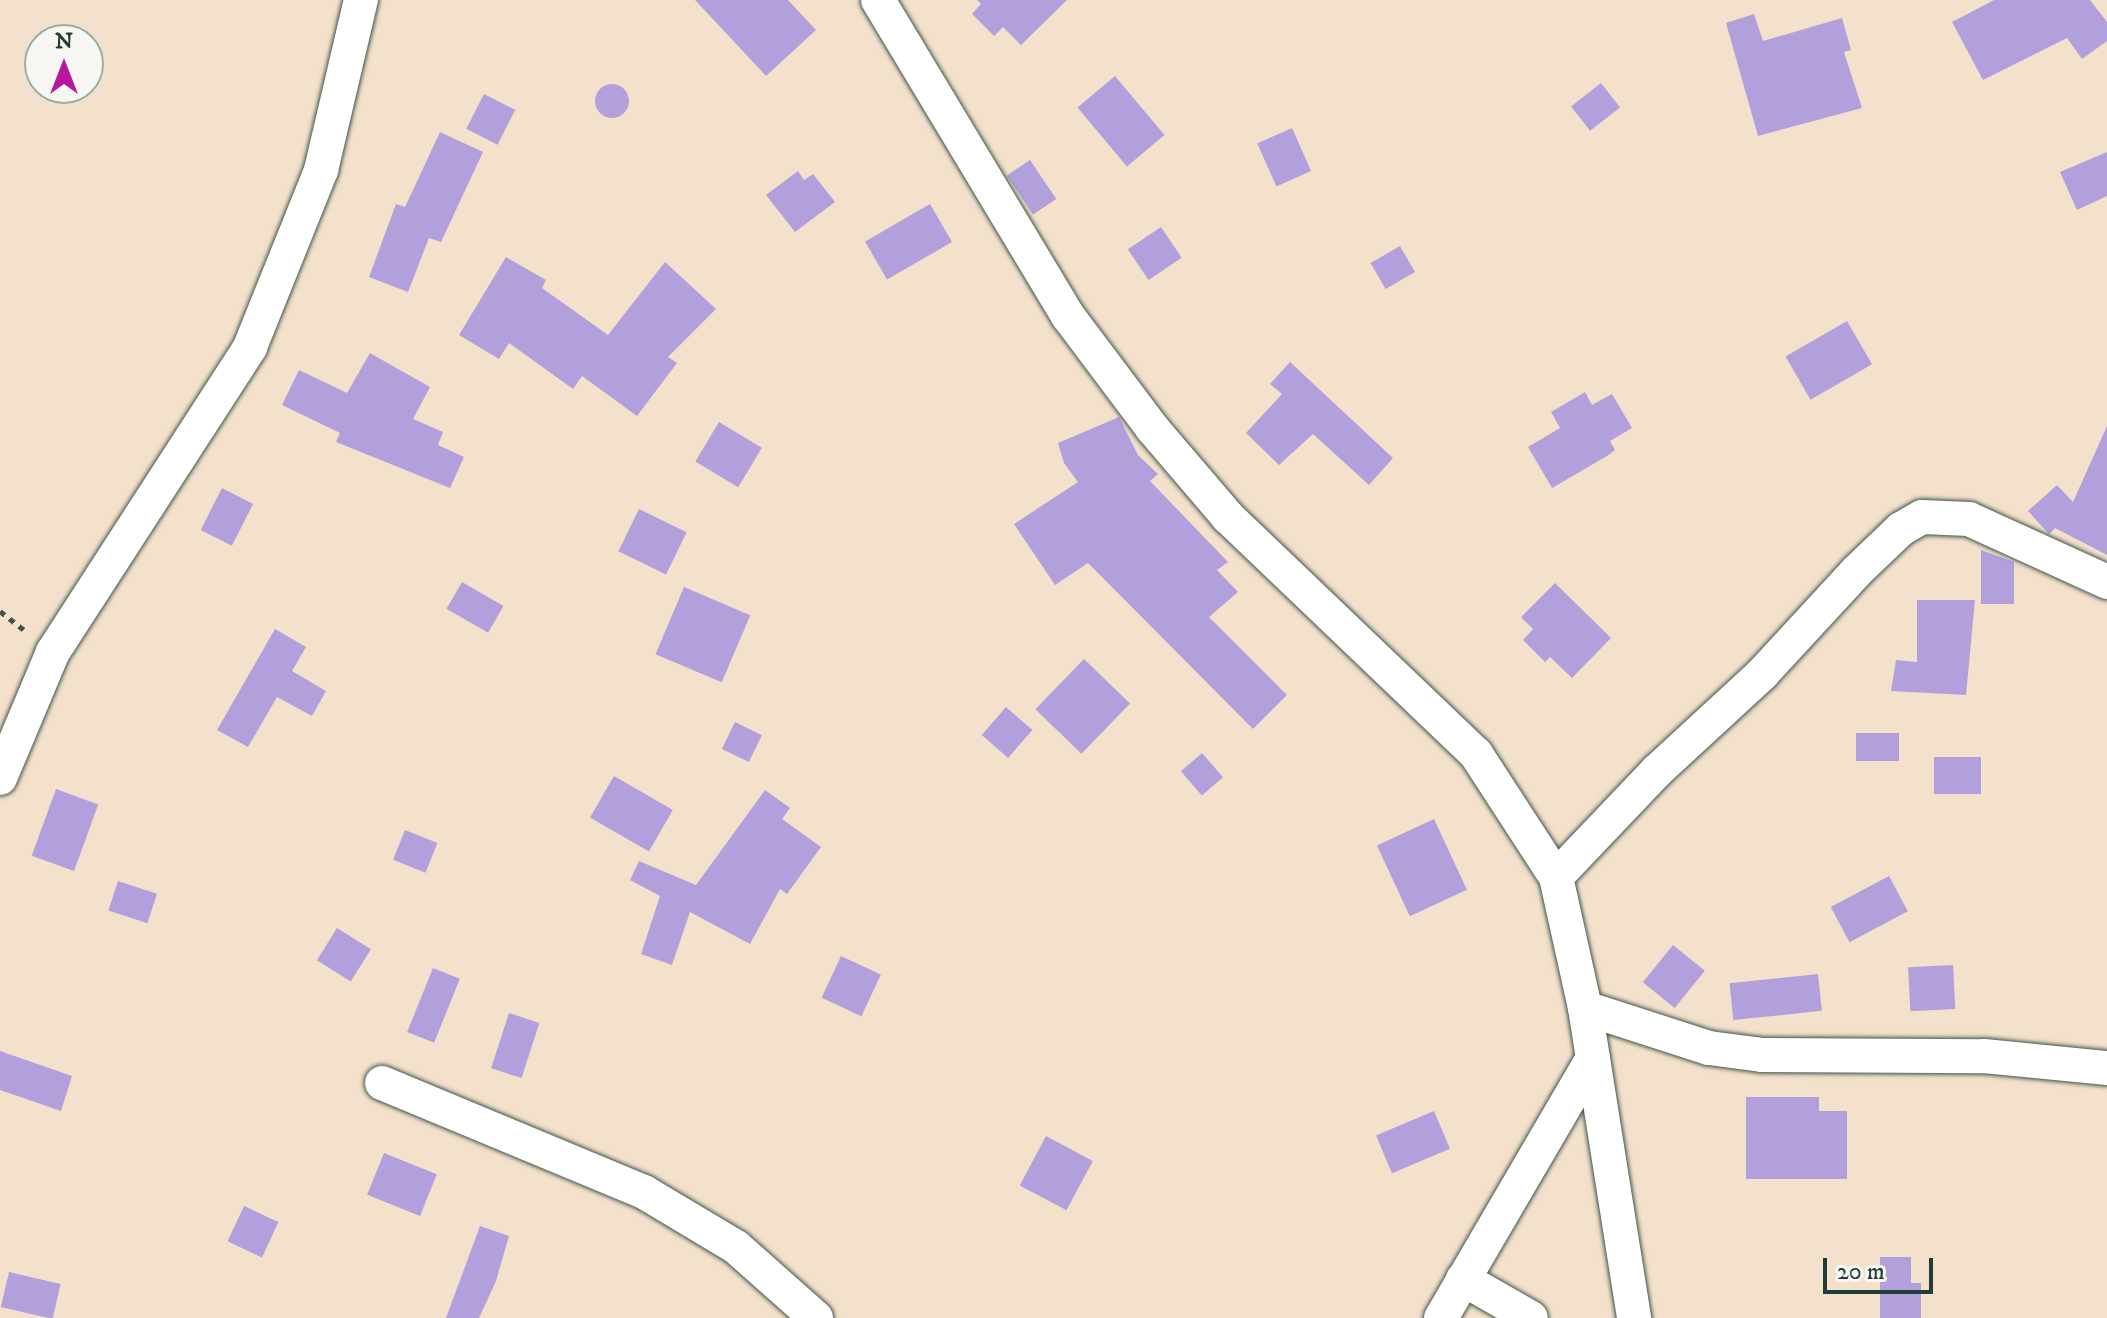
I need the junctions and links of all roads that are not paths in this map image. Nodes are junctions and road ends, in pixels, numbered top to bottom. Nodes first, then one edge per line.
1 (361, 0) edge
2 (878, 0) edge
3 (2107, 582) edge
4 (0, 778) edge
5 (1556, 877) junction
6 (1585, 1008) junction
7 (1593, 1058) junction
8 (2107, 1068) edge
9 (382, 1083) dead end
10 (1463, 1279) junction
11 (816, 1318) edge
12 (1441, 1318) edge
13 (1531, 1318) edge
14 (1634, 1318) edge

1 - 4 street
2 - 5 street
3 - 5 street
5 - 6 street
6 - 7 street
6 - 8 street
7 - 10 street
7 - 14 street
9 - 11 street
10 - 12 street
10 - 13 street

